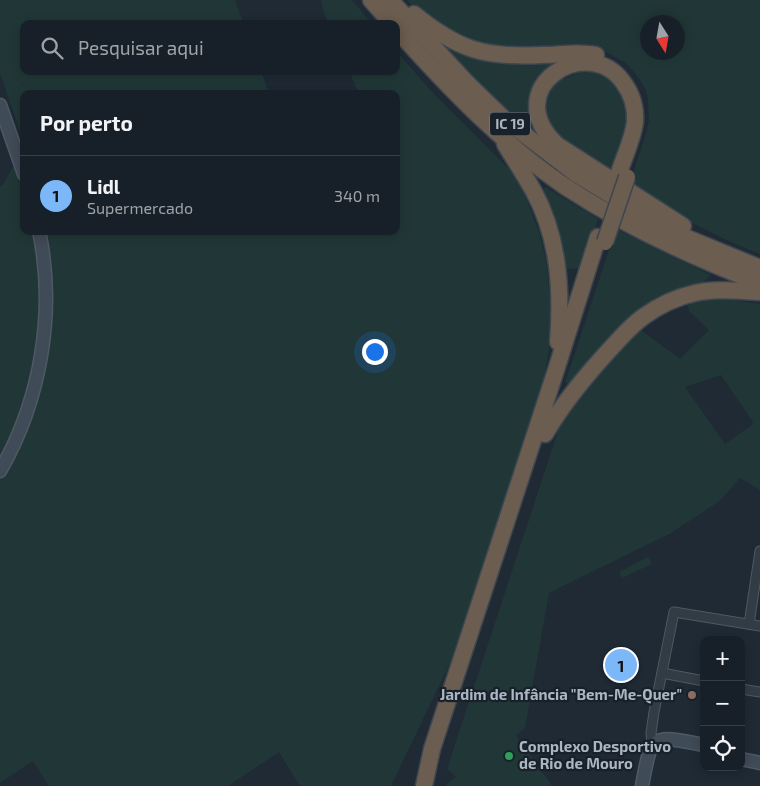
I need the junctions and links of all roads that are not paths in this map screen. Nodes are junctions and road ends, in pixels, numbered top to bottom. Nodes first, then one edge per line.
1 (371, 0) edge
2 (390, 0) edge
3 (398, 0) edge
4 (388, 20) edge
5 (400, 33) edge
6 (0, 105) edge
7 (498, 132) junction
8 (20, 162) edge
9 (623, 175) junction
10 (40, 235) edge
11 (602, 240) junction
12 (724, 254) junction
13 (760, 268) edge
14 (760, 283) edge
15 (760, 292) edge
16 (556, 370) junction
17 (545, 434) junction
18 (0, 471) edge
19 (760, 551) edge
20 (749, 624) junction
21 (760, 626) edge
22 (662, 673) junction
23 (700, 680) edge
24 (745, 689) edge
25 (760, 692) edge
26 (652, 744) junction
27 (700, 744) edge
28 (700, 750) edge
29 (745, 753) edge
30 (760, 756) edge
31 (745, 760) edge
32 (760, 763) edge
33 (424, 786) edge
34 (435, 786) edge
35 (642, 786) edge

1 - 4 highway
2 - 12 highway, IC 19
3 - 9 highway
5 - 7 highway, IC 19
6 - 8 street
7 - 14 highway, IC 19
7 - 16 highway
9 - 11 highway
9 - 12 highway
10 - 18 street
11 - 16 highway
11 - 17 highway
12 - 13 highway, IC 19
15 - 17 highway
16 - 33 highway
17 - 34 highway
19 - 20 street
20 - 21 street
20 - 22 street
22 - 23 street
22 - 26 street
24 - 25 street
26 - 27 street
26 - 28 street
26 - 35 street
29 - 30 street
31 - 32 street

